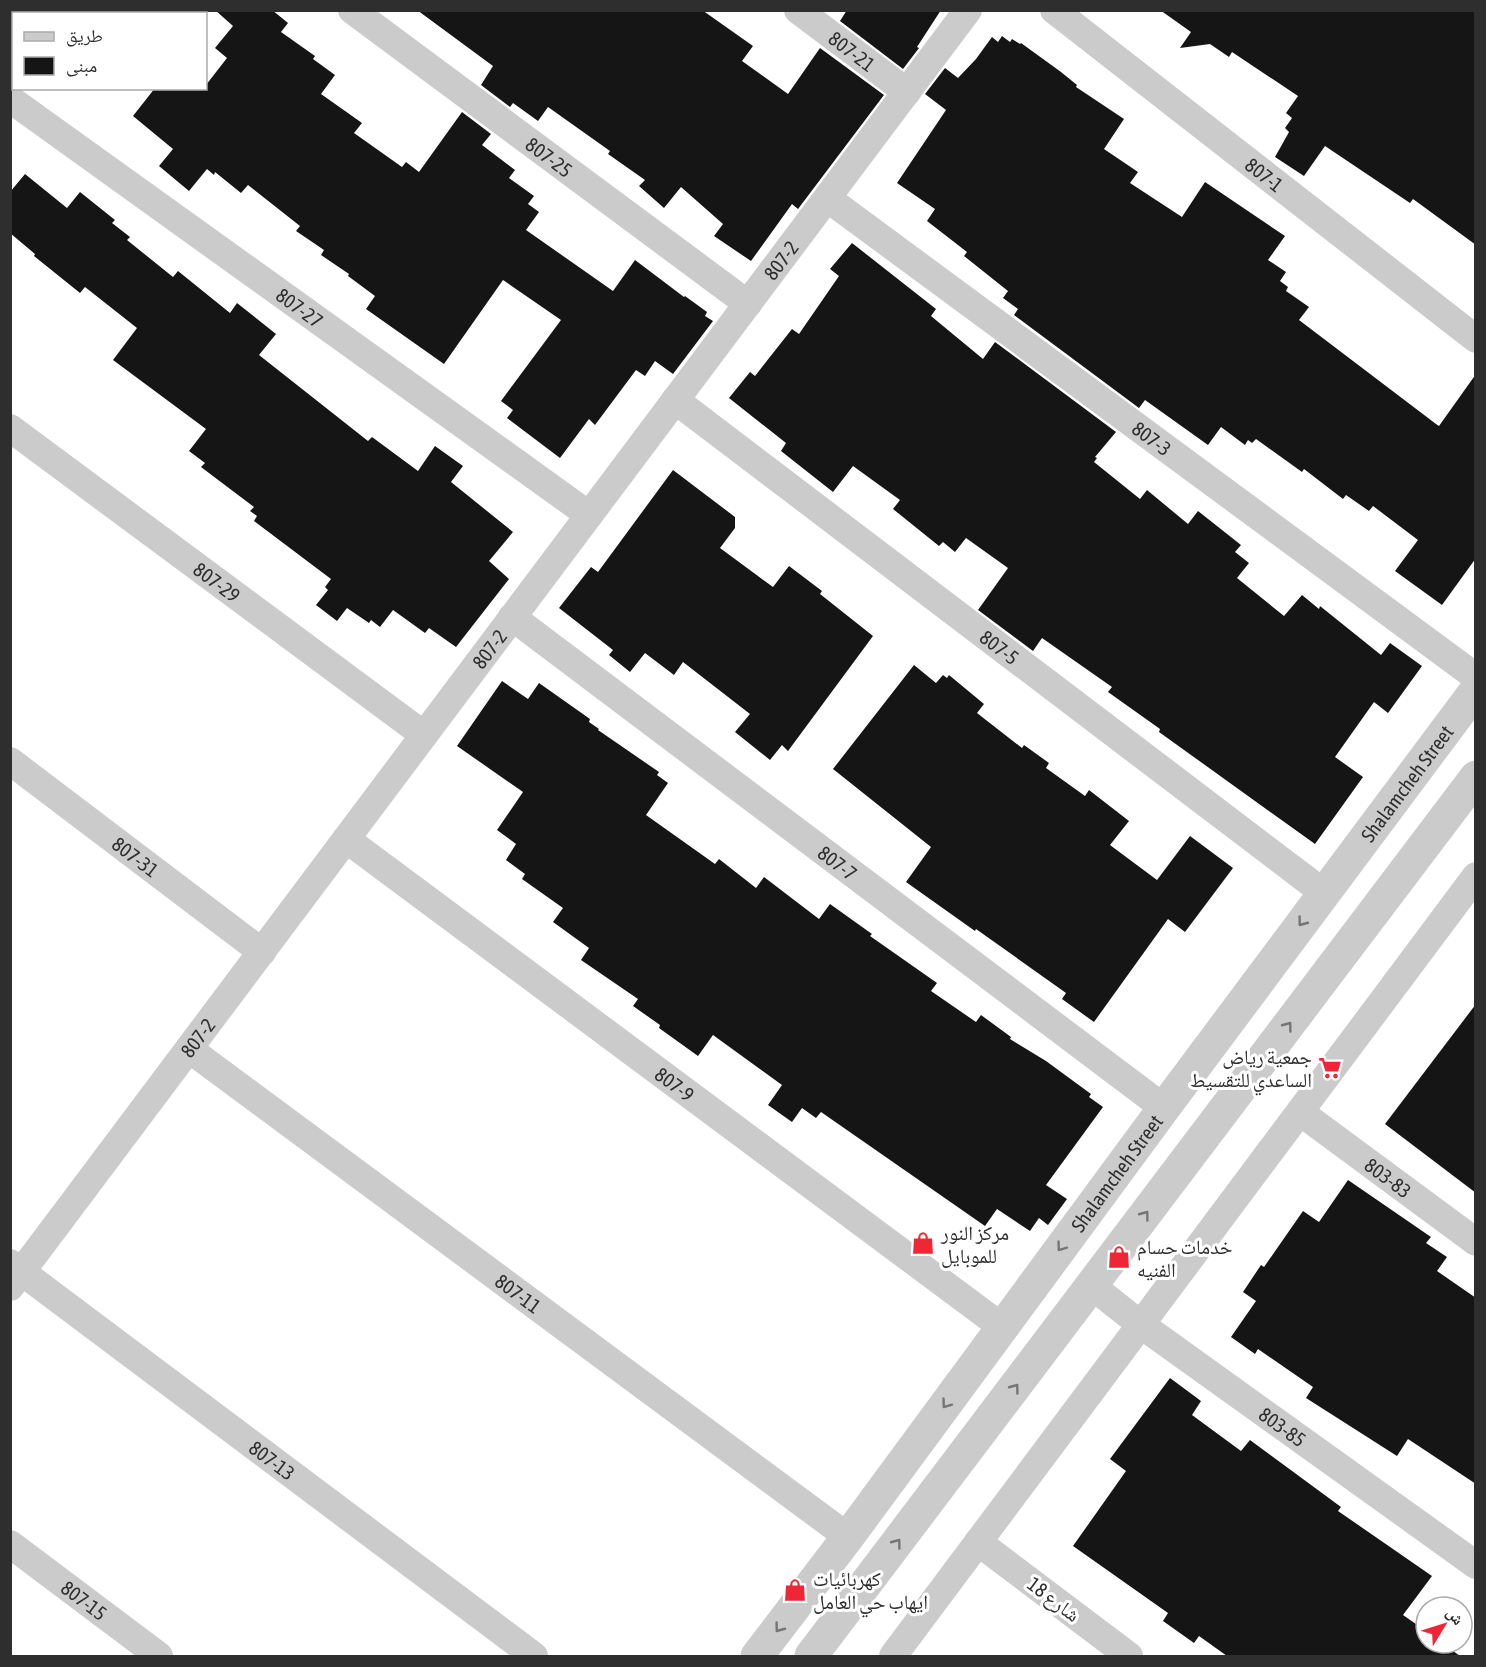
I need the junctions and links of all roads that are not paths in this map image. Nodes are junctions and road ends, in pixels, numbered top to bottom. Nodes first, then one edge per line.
1 (352, 10) edge
2 (798, 10) edge
3 (968, 10) edge
4 (1054, 10) edge
5 (907, 92) junction
6 (10, 99) edge
7 (827, 198) junction
8 (748, 304) junction
9 (1476, 339) edge
10 (675, 400) junction
11 (10, 428) edge
12 (590, 515) junction
13 (512, 617) junction
14 (1476, 677) edge
15 (1476, 690) edge
16 (424, 735) junction
17 (10, 761) edge
18 (1476, 777) edge
19 (346, 839) junction
20 (1324, 893) junction
21 (1470, 894) edge
22 (262, 952) junction
23 (189, 1049) junction
24 (1164, 1108) junction
25 (1300, 1112) junction
26 (1476, 1242) edge
27 (14, 1274) edge
28 (1092, 1286) junction
29 (1140, 1324) junction
30 (1002, 1327) junction
31 (848, 1537) junction
32 (978, 1542) junction
33 (10, 1544) edge
34 (1476, 1565) edge
35 (159, 1656) edge
36 (534, 1656) edge
37 (757, 1656) edge
38 (811, 1656) edge
39 (893, 1656) edge
40 (1129, 1656) edge

1 - 8 street, 807-25
2 - 5 street, 807-21
3 - 5 street, 807-2
4 - 9 street, 807-1
5 - 7 street, 807-2
6 - 12 street, 807-27
7 - 8 street, 807-2
7 - 14 street, 807-3
8 - 10 street, 807-2
10 - 12 street, 807-2
10 - 20 street, 807-5
11 - 16 street, 807-29
12 - 13 street, 807-2
13 - 16 street, 807-2
13 - 24 street, 807-7
15 - 20 street, Shalamcheh Street
16 - 19 street, 807-2
17 - 22 street, 807-31
28 -> 18 street
19 - 22 street, 807-2
19 - 30 street, 807-9
20 -> 24 street, Shalamcheh Street
21 - 25 street
22 - 23 street, 807-2
23 - 27 street, 807-2
23 - 31 street, 807-11
24 -> 30 street, Shalamcheh Street
25 - 26 street, 803-83
25 - 29 street
27 - 36 street, 807-13
28 - 29 street, 803-85
38 -> 28 street
29 - 32 street
29 - 34 street, 803-85
30 -> 31 street, Shalamcheh Street
31 -> 37 street, Shalamcheh Street
32 - 39 street
32 - 40 street, شارع 18
33 - 35 street, 807-15

